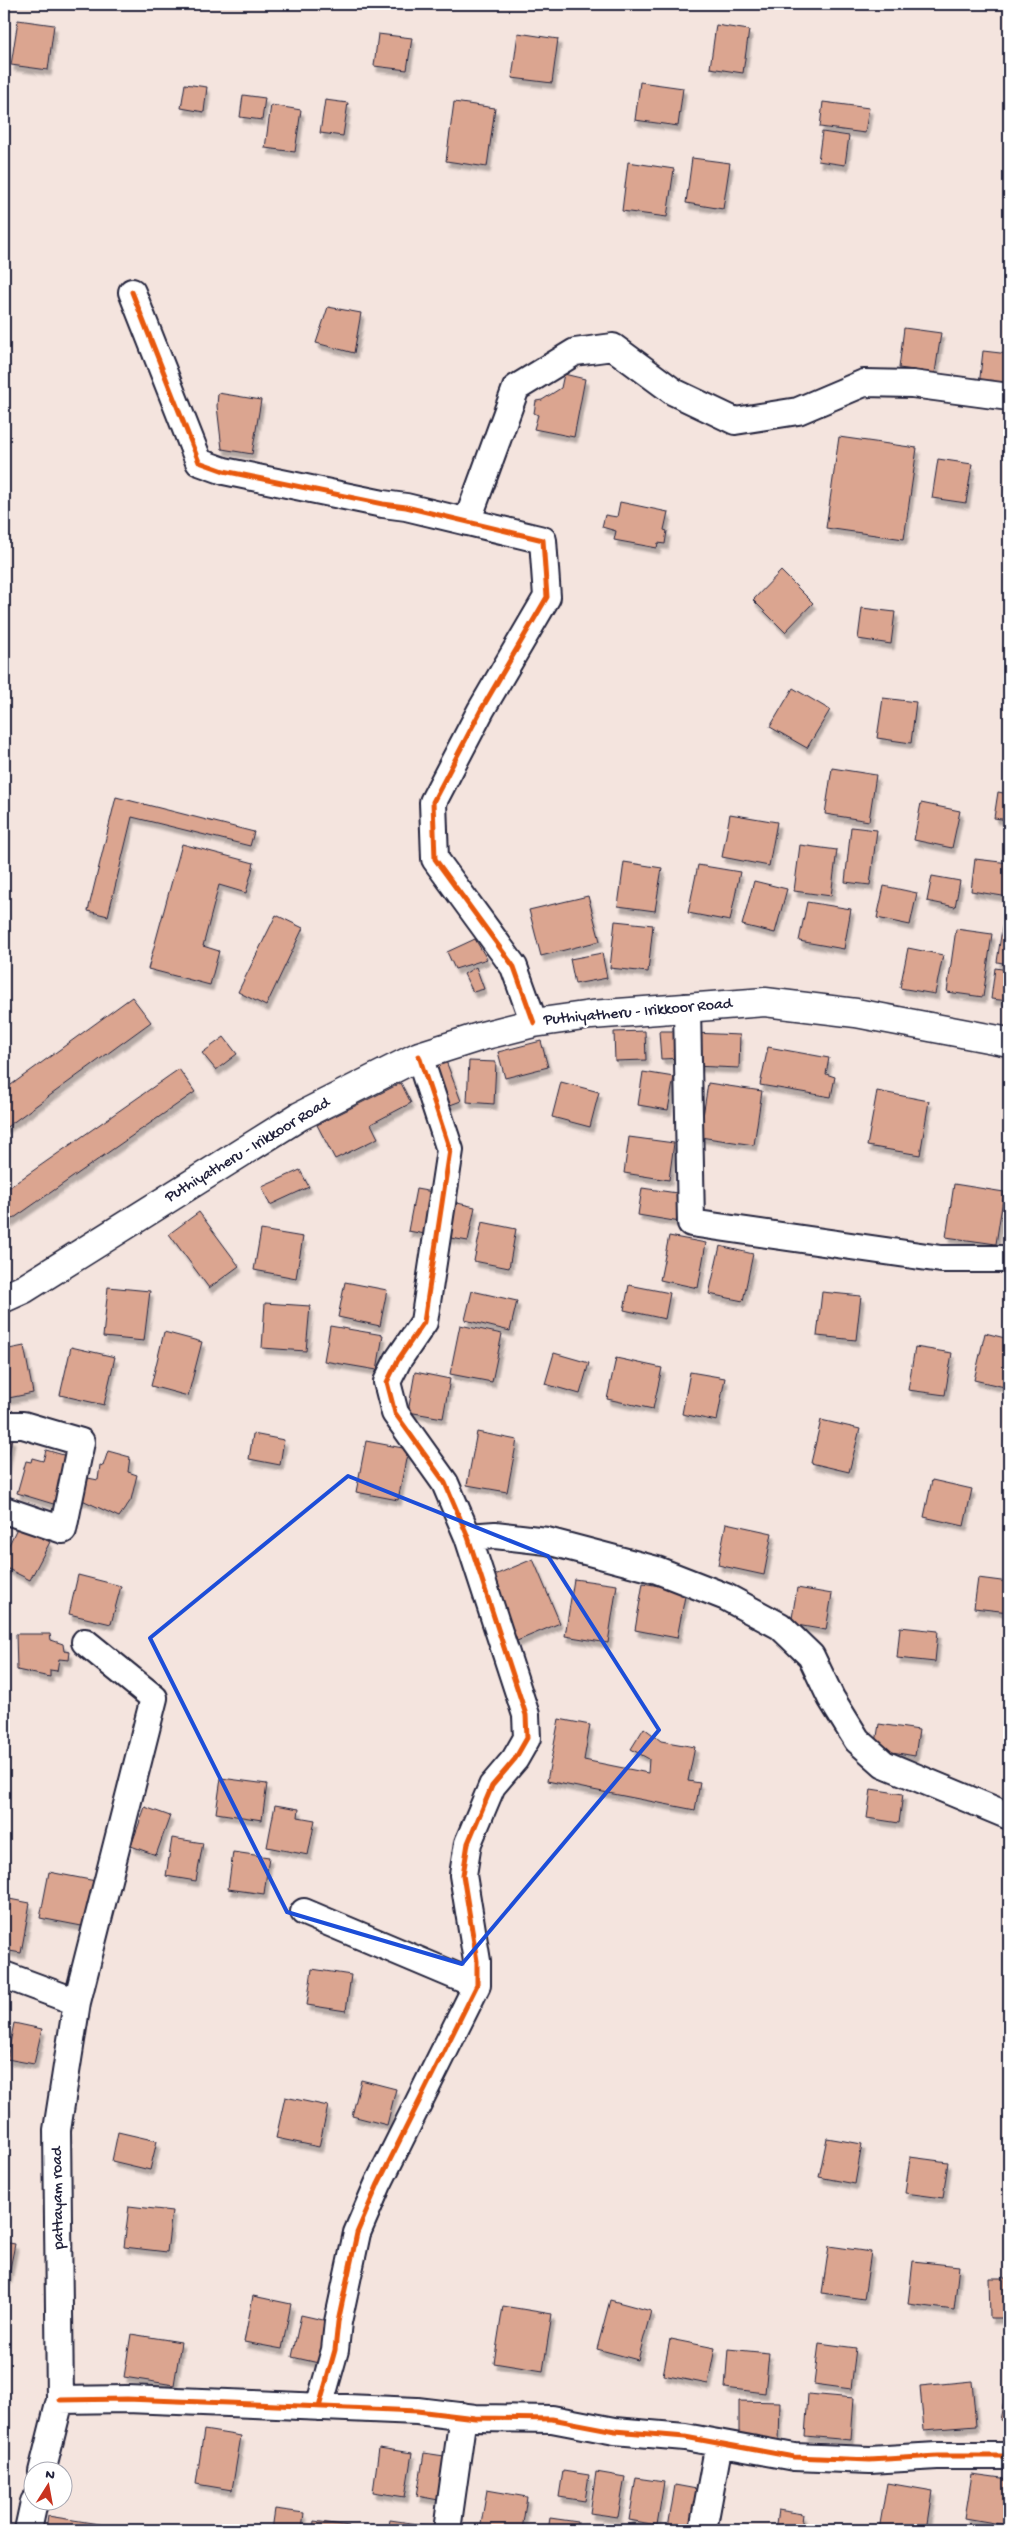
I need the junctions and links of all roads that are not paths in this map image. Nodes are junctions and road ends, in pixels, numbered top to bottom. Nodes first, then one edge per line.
1 (132, 292) dead end
2 (1009, 396) edge
3 (467, 522) junction
4 (688, 1007) junction
5 (534, 1023) junction
6 (1009, 1042) edge
7 (419, 1056) junction
8 (1009, 1258) edge
9 (4, 1298) edge
10 (4, 1425) edge
11 (4, 1510) edge
12 (468, 1537) junction
13 (85, 1642) dead end
14 (1009, 1816) edge
15 (304, 1912) dead end
16 (4, 1975) edge
17 (477, 1985) junction
18 (77, 2002) junction
19 (60, 2400) junction
20 (319, 2407) junction
21 (463, 2416) junction
22 (719, 2443) junction
23 (1009, 2456) edge
24 (44, 2462) edge
25 (448, 2530) edge
26 (703, 2530) edge

1 - 3 street
2 - 3 street
3 - 5 street
4 - 5 main road, Puthiyatheru - Irikkoor Road
4 - 6 main road, Puthiyatheru - Irikkoor Road
4 - 8 street
5 - 7 main road, Puthiyatheru - Irikkoor Road
7 - 9 main road, Puthiyatheru - Irikkoor Road
7 - 12 street
10 - 11 street
12 - 14 street
12 - 17 street
13 - 18 street, pattayam road
15 - 17 street
16 - 18 street
17 - 20 street
18 - 19 street, pattayam road
19 - 20 street
19 - 24 street, pattayam road
20 - 21 street
21 - 22 street
21 - 25 street
22 - 23 street
22 - 26 street

